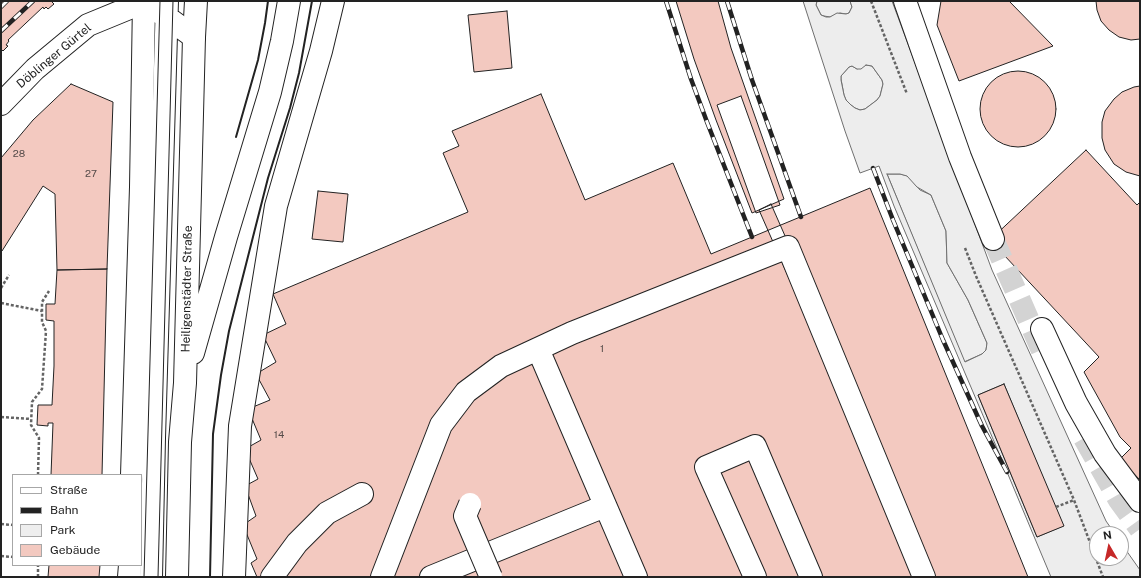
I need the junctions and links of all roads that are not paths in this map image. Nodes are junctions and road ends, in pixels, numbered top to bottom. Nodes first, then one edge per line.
1 (144, 1) edge
2 (196, 1) edge
3 (289, 1) edge
4 (333, 1) edge
5 (905, 1) edge
6 (166, 9) edge
7 (194, 37) junction
8 (1, 104) edge
9 (993, 239) tunnel mouth
10 (1042, 329) dead end
11 (538, 349) junction
12 (184, 383) junction
13 (132, 474) edge
14 (362, 494) dead end
15 (1140, 501) edge
16 (470, 504) dead end
17 (605, 506) junction
18 (130, 566) edge
19 (481, 567) edge
20 (129, 577) edge
21 (151, 577) edge
22 (177, 577) edge
23 (234, 577) edge
24 (272, 577) edge
25 (382, 577) edge
26 (431, 577) edge
27 (491, 577) edge
28 (636, 577) edge
29 (755, 577) edge
30 (811, 577) edge
31 (924, 577) edge

1 - 6 main road
1 - 8 main road, Döblinger Gürtel
1 - 13 main road
2 - 7 main road, Heiligenstädter Straße
3 - 12 main road
4 - 23 main road
5 - 9 main road
6 - 7 main road
6 - 21 main road
7 - 12 main road, Heiligenstädter Straße
10 - 15 main road
11 - 17 main road
11 - 25 main road
11 - 31 main road
12 - 22 main road, Heiligenstädter Straße
14 - 24 main road
16 - 27 main road, bridge
17 - 19 main road
17 - 28 main road
18 - 20 main road
19 - 26 main road
29 - 30 main road

